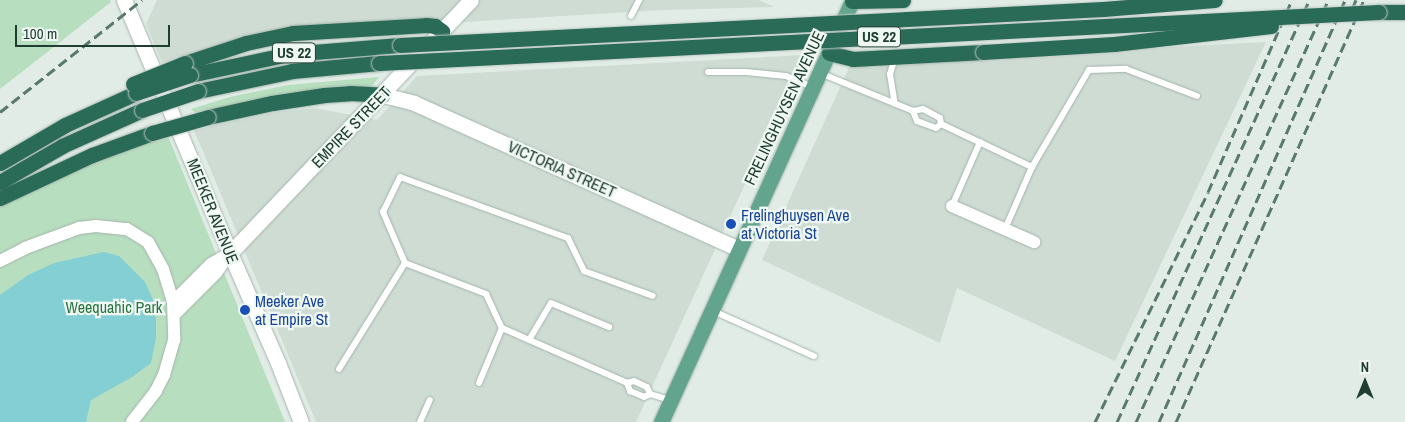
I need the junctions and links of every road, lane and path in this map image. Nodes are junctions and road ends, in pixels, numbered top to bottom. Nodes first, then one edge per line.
1 (124, 0) edge
2 (471, 0) edge
3 (639, 0) edge
4 (842, 0) edge
5 (852, 0) edge
6 (902, 0) edge
7 (1215, 0) edge
8 (1223, 0) edge
9 (1380, 12) junction
10 (1405, 12) edge
11 (631, 16) dead end
12 (442, 30) junction
13 (829, 53) junction
14 (895, 57) junction
15 (188, 69) junction
16 (708, 72) dead end
17 (820, 73) junction
18 (813, 87) junction
19 (382, 95) junction
20 (1197, 96) dead end
21 (895, 104) junction
22 (913, 111) junction
23 (941, 124) junction
24 (980, 142) junction
25 (0, 163) edge
26 (1032, 167) junction
27 (0, 182) edge
28 (0, 198) edge
29 (952, 206) joint
30 (1005, 230) junction
31 (1034, 242) dead end
32 (739, 248) junction
33 (230, 253) junction
34 (0, 261) edge
35 (405, 263) junction
36 (654, 296) dead end
37 (174, 308) junction
38 (712, 310) junction
39 (609, 327) dead end
40 (502, 328) junction
41 (529, 340) junction
42 (814, 356) dead end
43 (339, 369) dead end
44 (627, 383) junction
45 (479, 384) dead end
46 (650, 394) junction
47 (430, 400) dead end
48 (670, 400) junction
49 (132, 422) edge
50 (301, 422) edge
51 (420, 422) edge
52 (661, 422) edge

1 - 33 street, MEEKER AVENUE
2 - 12 street, EMPIRE STREET
3 - 11 lane
4 - 5 street
5 - 6 highway
5 - 13 main road, FRELINGHUYSEN AVENUE
7 - 8 highway, US 22
7 - 15 highway, US 22, bridge
9 - 10 highway, US 22
9 - 14 highway, bridge
9 - 27 highway, US 22, bridge
12 - 15 highway
12 - 19 street, EMPIRE STREET
13 - 14 highway
13 - 17 main road, FRELINGHUYSEN AVENUE
14 - 21 lane
15 - 25 highway, bridge
16 - 18 lane
17 - 18 main road, FRELINGHUYSEN AVENUE
17 - 21 lane
18 - 32 main road, FRELINGHUYSEN AVENUE
19 - 28 highway, bridge
19 - 32 street, VICTORIA STREET
19 - 33 street, EMPIRE STREET
20 - 26 lane
21 - 22 lane
22 - 23 lane
22 - 23 lane
23 - 24 lane
24 - 26 lane
24 - 29 lane
26 - 30 lane
29 - 30 street
30 - 31 street
32 - 38 main road, FRELINGHUYSEN AVENUE
33 - 37 street
33 - 50 street, MEEKER AVENUE
34 - 37 street
35 - 36 lane
35 - 40 lane
35 - 43 lane
37 - 49 street
38 - 42 lane
38 - 48 main road, FRELINGHUYSEN AVENUE
39 - 41 lane
40 - 41 lane
40 - 45 lane
41 - 44 lane
44 - 46 lane
44 - 46 lane
46 - 48 lane
47 - 51 lane
48 - 52 main road, FRELINGHUYSEN AVENUE

